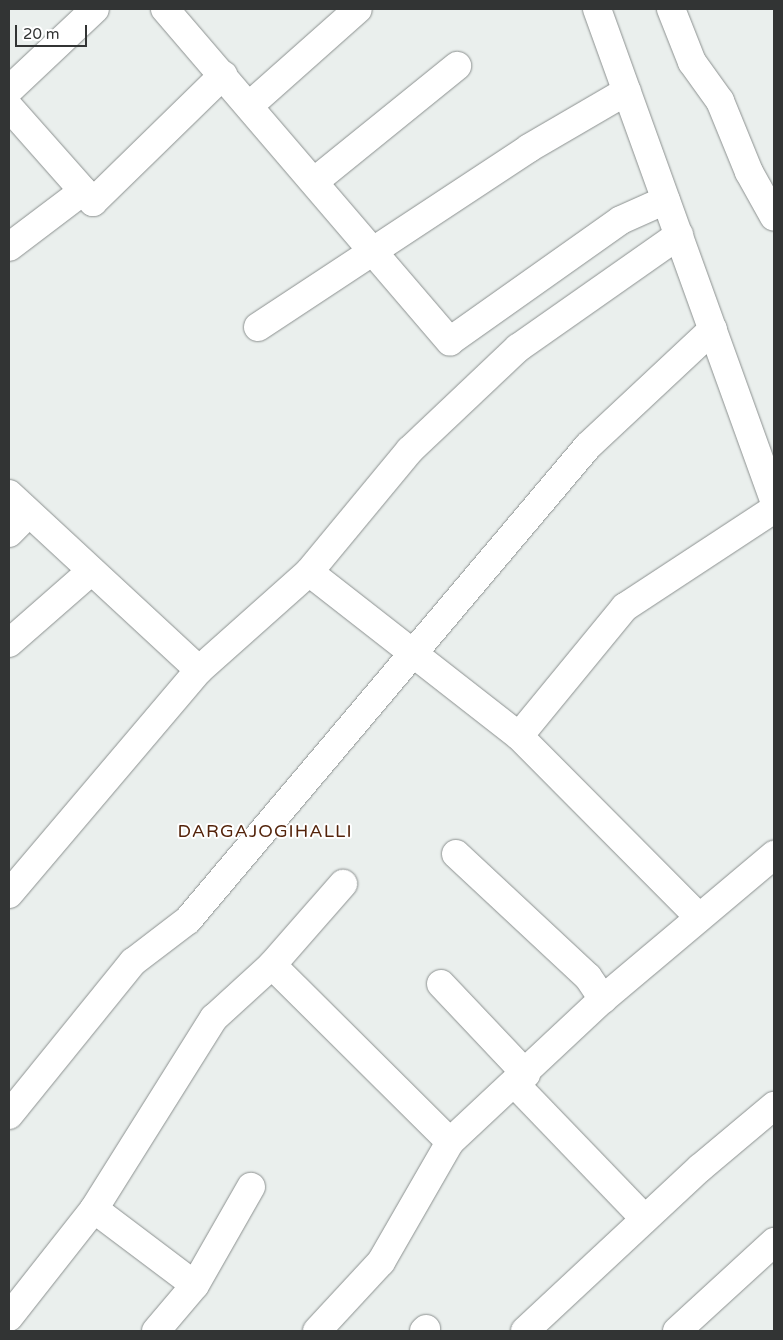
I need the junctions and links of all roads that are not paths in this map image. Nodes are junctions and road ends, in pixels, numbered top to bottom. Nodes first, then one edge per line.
1 (95, 9) edge
2 (165, 9) edge
3 (358, 9) edge
4 (597, 9) edge
5 (671, 9) edge
6 (457, 66) dead end
7 (223, 75) junction
8 (9, 90) edge
9 (627, 90) junction
10 (250, 105) junction
11 (9, 107) edge
12 (314, 181) junction
13 (83, 191) junction
14 (666, 200) junction
15 (774, 217) edge
16 (679, 235) junction
17 (9, 247) edge
18 (373, 250) junction
19 (258, 327) dead end
20 (713, 328) junction
21 (9, 494) edge
22 (774, 500) edge
23 (774, 509) edge
24 (28, 513) junction
25 (9, 533) edge
26 (90, 572) junction
27 (309, 572) junction
28 (9, 643) edge
29 (413, 657) junction
30 (199, 670) junction
31 (519, 736) junction
32 (456, 854) dead end
33 (774, 855) edge
34 (343, 884) dead end
35 (9, 894) edge
36 (699, 917) junction
37 (272, 965) junction
38 (441, 984) dead end
39 (603, 998) junction
40 (520, 1079) junction
41 (774, 1106) edge
42 (9, 1115) edge
43 (450, 1142) junction
44 (250, 1187) dead end
45 (94, 1209) junction
46 (645, 1219) junction
47 (774, 1242) edge
48 (195, 1285) junction
49 (9, 1317) edge
50 (156, 1331) edge
51 (317, 1331) edge
52 (525, 1331) edge
53 (677, 1331) edge

1 - 8 street
2 - 7 street
3 - 10 street
4 - 9 street
5 - 15 street
6 - 12 street
7 - 10 street
7 - 13 street
9 - 14 street
9 - 18 street
10 - 12 street
11 - 13 street
12 - 18 street
13 - 17 street
14 - 16 street
14 - 18 street
16 - 20 street
16 - 27 street
18 - 19 street
20 - 22 street
20 - 29 street
21 - 24 street
23 - 31 street
24 - 25 street
24 - 26 street
26 - 28 street
26 - 30 street
27 - 29 street
27 - 30 street
29 - 31 street
29 - 42 street
30 - 35 street
31 - 36 street
32 - 39 street
33 - 36 street
34 - 37 street
36 - 39 street
37 - 43 street
37 - 45 street
38 - 40 street
39 - 40 street
40 - 43 street
40 - 46 street
41 - 46 street
43 - 51 street
44 - 48 street
45 - 48 street
45 - 49 street
46 - 52 street
47 - 53 street
48 - 50 street

